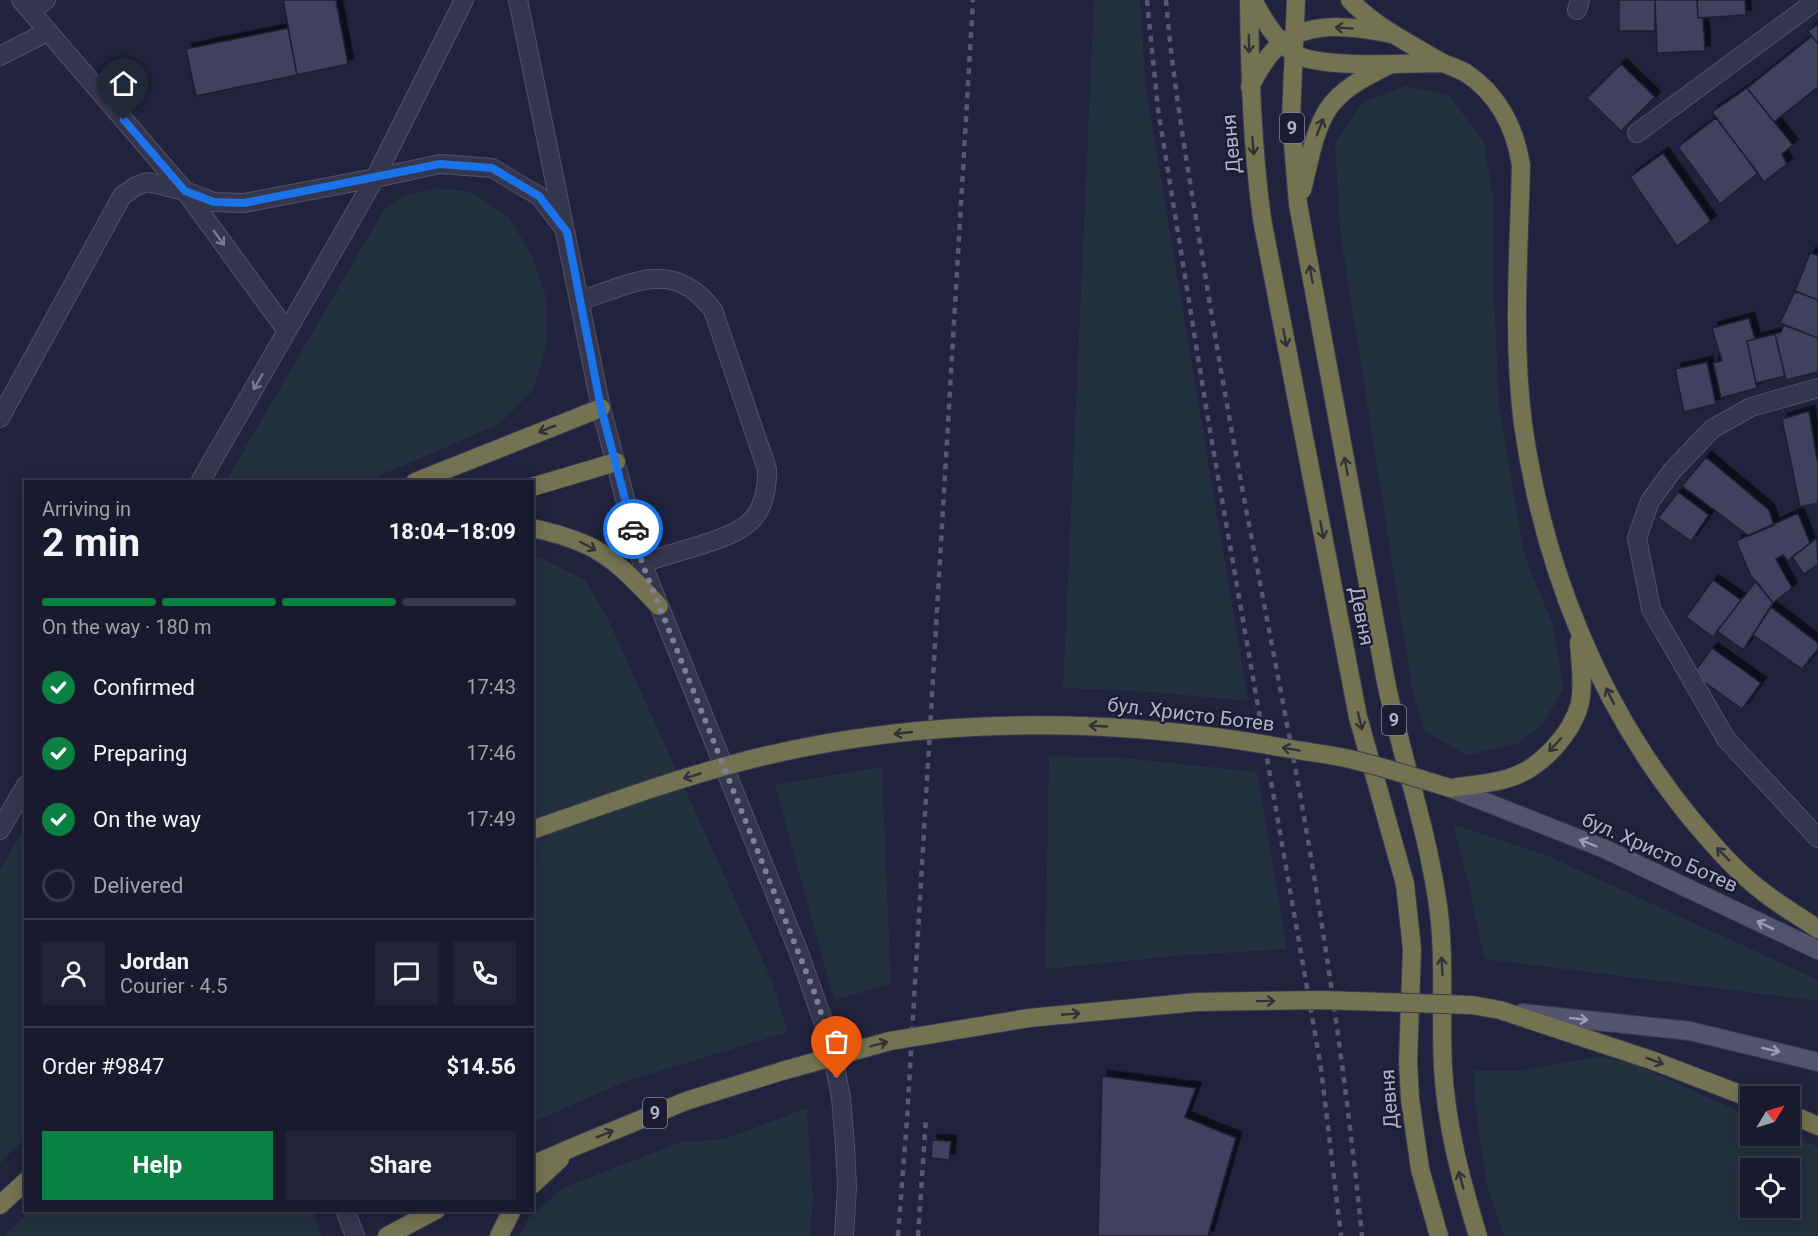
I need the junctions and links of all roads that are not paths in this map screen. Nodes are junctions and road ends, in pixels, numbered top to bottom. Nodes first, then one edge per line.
1 (46, 0) edge
2 (464, 0) edge
3 (518, 0) edge
4 (1251, 0) edge
5 (1296, 0) edge
6 (1350, 0) edge
7 (1817, 0) edge
8 (26, 5) edge
9 (47, 32) junction
10 (1396, 35) junction
11 (1290, 44) junction
12 (0, 56) edge
13 (1392, 63) junction
14 (1444, 63) junction
15 (1250, 87) junction
16 (1637, 133) dead end
17 (375, 178) junction
18 (185, 191) junction
19 (1298, 204) junction
20 (567, 232) junction
21 (579, 301) junction
22 (287, 331) junction
23 (1818, 388) edge
24 (601, 408) junction
25 (0, 418) edge
26 (616, 462) junction
27 (201, 480) edge
28 (420, 480) edge
29 (534, 486) edge
30 (534, 528) edge
31 (642, 563) junction
32 (658, 606) junction
33 (1578, 632) junction
34 (1450, 788) junction
35 (22, 792) edge
36 (0, 814) edge
37 (534, 829) edge
38 (0, 830) edge
39 (1818, 838) edge
40 (1818, 929) edge
41 (1818, 950) edge
42 (1500, 1010) junction
43 (1818, 1062) edge
44 (1740, 1094) edge
45 (1800, 1118) edge
46 (1818, 1126) edge
47 (576, 1146) junction
48 (534, 1164) edge
49 (24, 1183) edge
50 (534, 1183) edge
51 (4, 1201) edge
52 (346, 1212) edge
53 (432, 1212) edge
54 (511, 1212) edge
55 (355, 1236) edge
56 (387, 1236) edge
57 (499, 1236) edge
58 (844, 1236) edge
59 (1438, 1236) edge
60 (1478, 1236) edge

1 - 8 street
2 - 17 street
3 - 20 street
4 - 11 highway
4 -> 15 highway, Девня
5 - 11 highway, Девня / 9
6 - 10 highway
7 - 16 street
8 - 9 street
9 - 12 street
9 - 18 street
10 -> 11 highway
10 - 14 highway
11 - 13 highway
11 - 15 highway
11 - 19 highway, Девня / 9
13 - 14 highway
19 -> 13 highway
14 - 33 highway
15 -> 59 highway, Девня
17 - 18 street
17 - 20 street
17 - 22 street
18 -> 22 street
18 - 25 street
60 -> 19 highway, Девня / 9
20 - 21 street
21 - 24 street
21 - 31 street
22 -> 27 street
23 - 39 street
24 - 26 street
24 -> 28 highway
26 - 29 highway
26 - 31 street
30 -> 32 highway
31 - 32 street
32 - 58 street
33 -> 34 highway
40 -> 33 highway
34 -> 37 highway, бул. Христо Ботев, bridge
41 -> 34 main road, бул. Христо Ботев
35 - 36 street
35 - 38 street
42 -> 43 main road
42 -> 44 highway, 9
47 -> 42 highway, 9, bridge
45 - 46 highway
47 - 48 highway, 9
47 - 50 highway
49 - 51 highway
52 - 55 street
53 - 56 highway
54 - 57 highway

